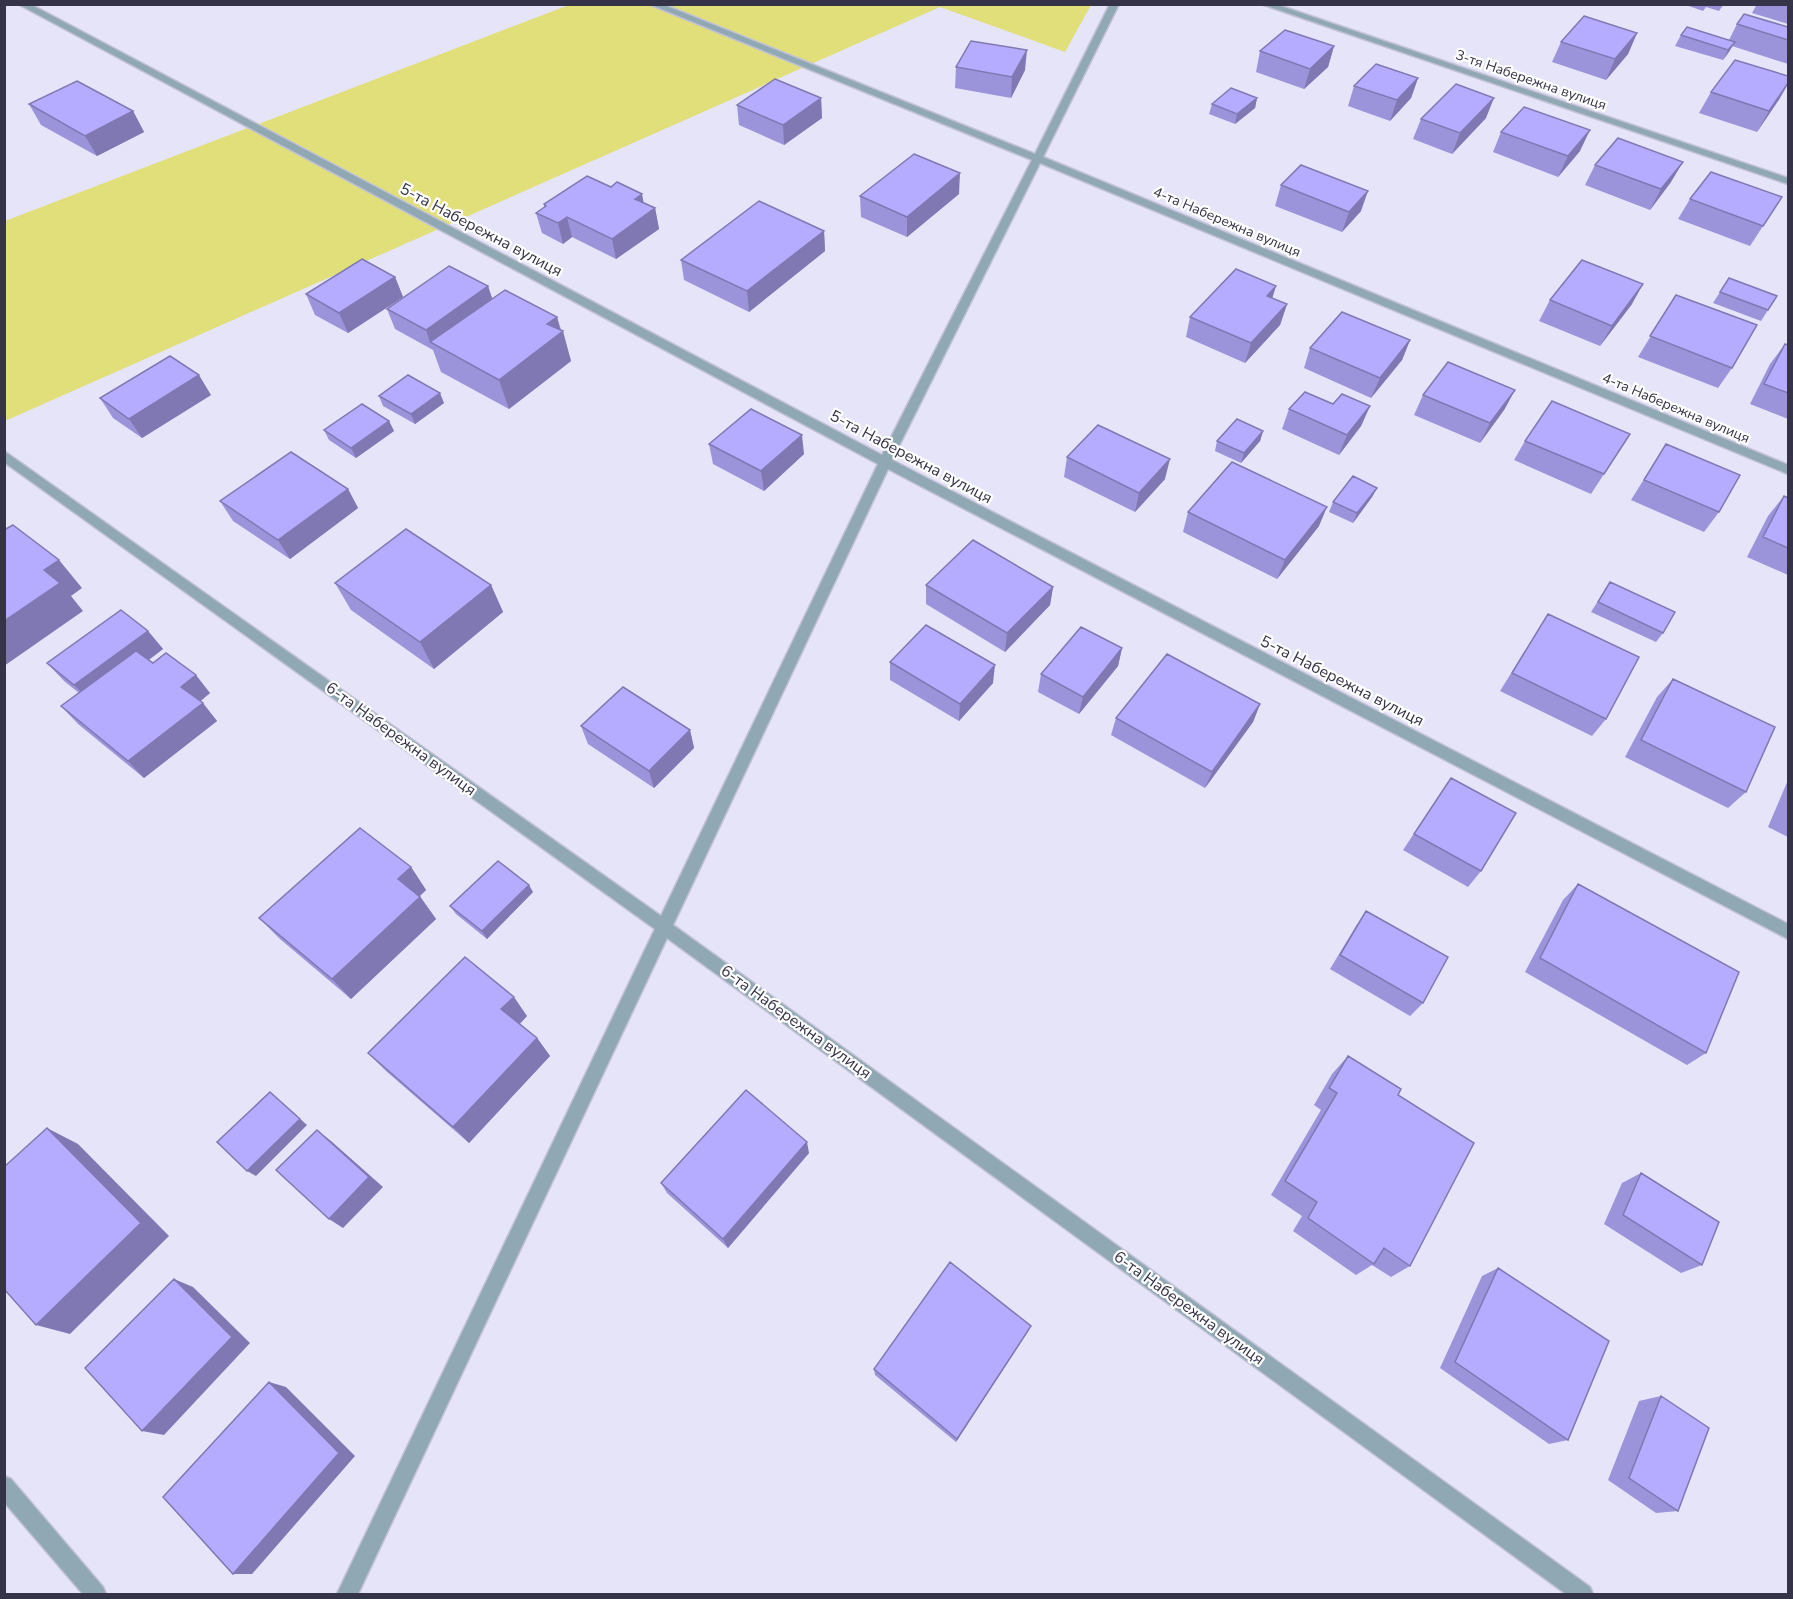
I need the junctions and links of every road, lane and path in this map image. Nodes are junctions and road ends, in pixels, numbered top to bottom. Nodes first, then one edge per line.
1 (22, 4) edge
2 (653, 4) edge
3 (1115, 4) edge
4 (1265, 4) edge
5 (1038, 159) junction
6 (1788, 181) edge
7 (4, 455) edge
8 (885, 462) junction
9 (1788, 470) edge
10 (664, 927) junction
11 (1788, 932) edge
12 (4, 1486) edge
13 (96, 1594) edge
14 (347, 1594) edge
15 (1583, 1594) edge

1 - 8 street, 5-та Набережна вулиця
2 - 5 street, 4-та Набережна вулиця
3 - 5 street
4 - 6 street, 3-тя Набережна вулиця
5 - 8 street
5 - 9 street, 4-та Набережна вулиця
7 - 10 street, 6-та Набережна вулиця
8 - 10 street
8 - 11 street, 5-та Набережна вулиця
10 - 14 street
10 - 15 street, 6-та Набережна вулиця
12 - 13 street

